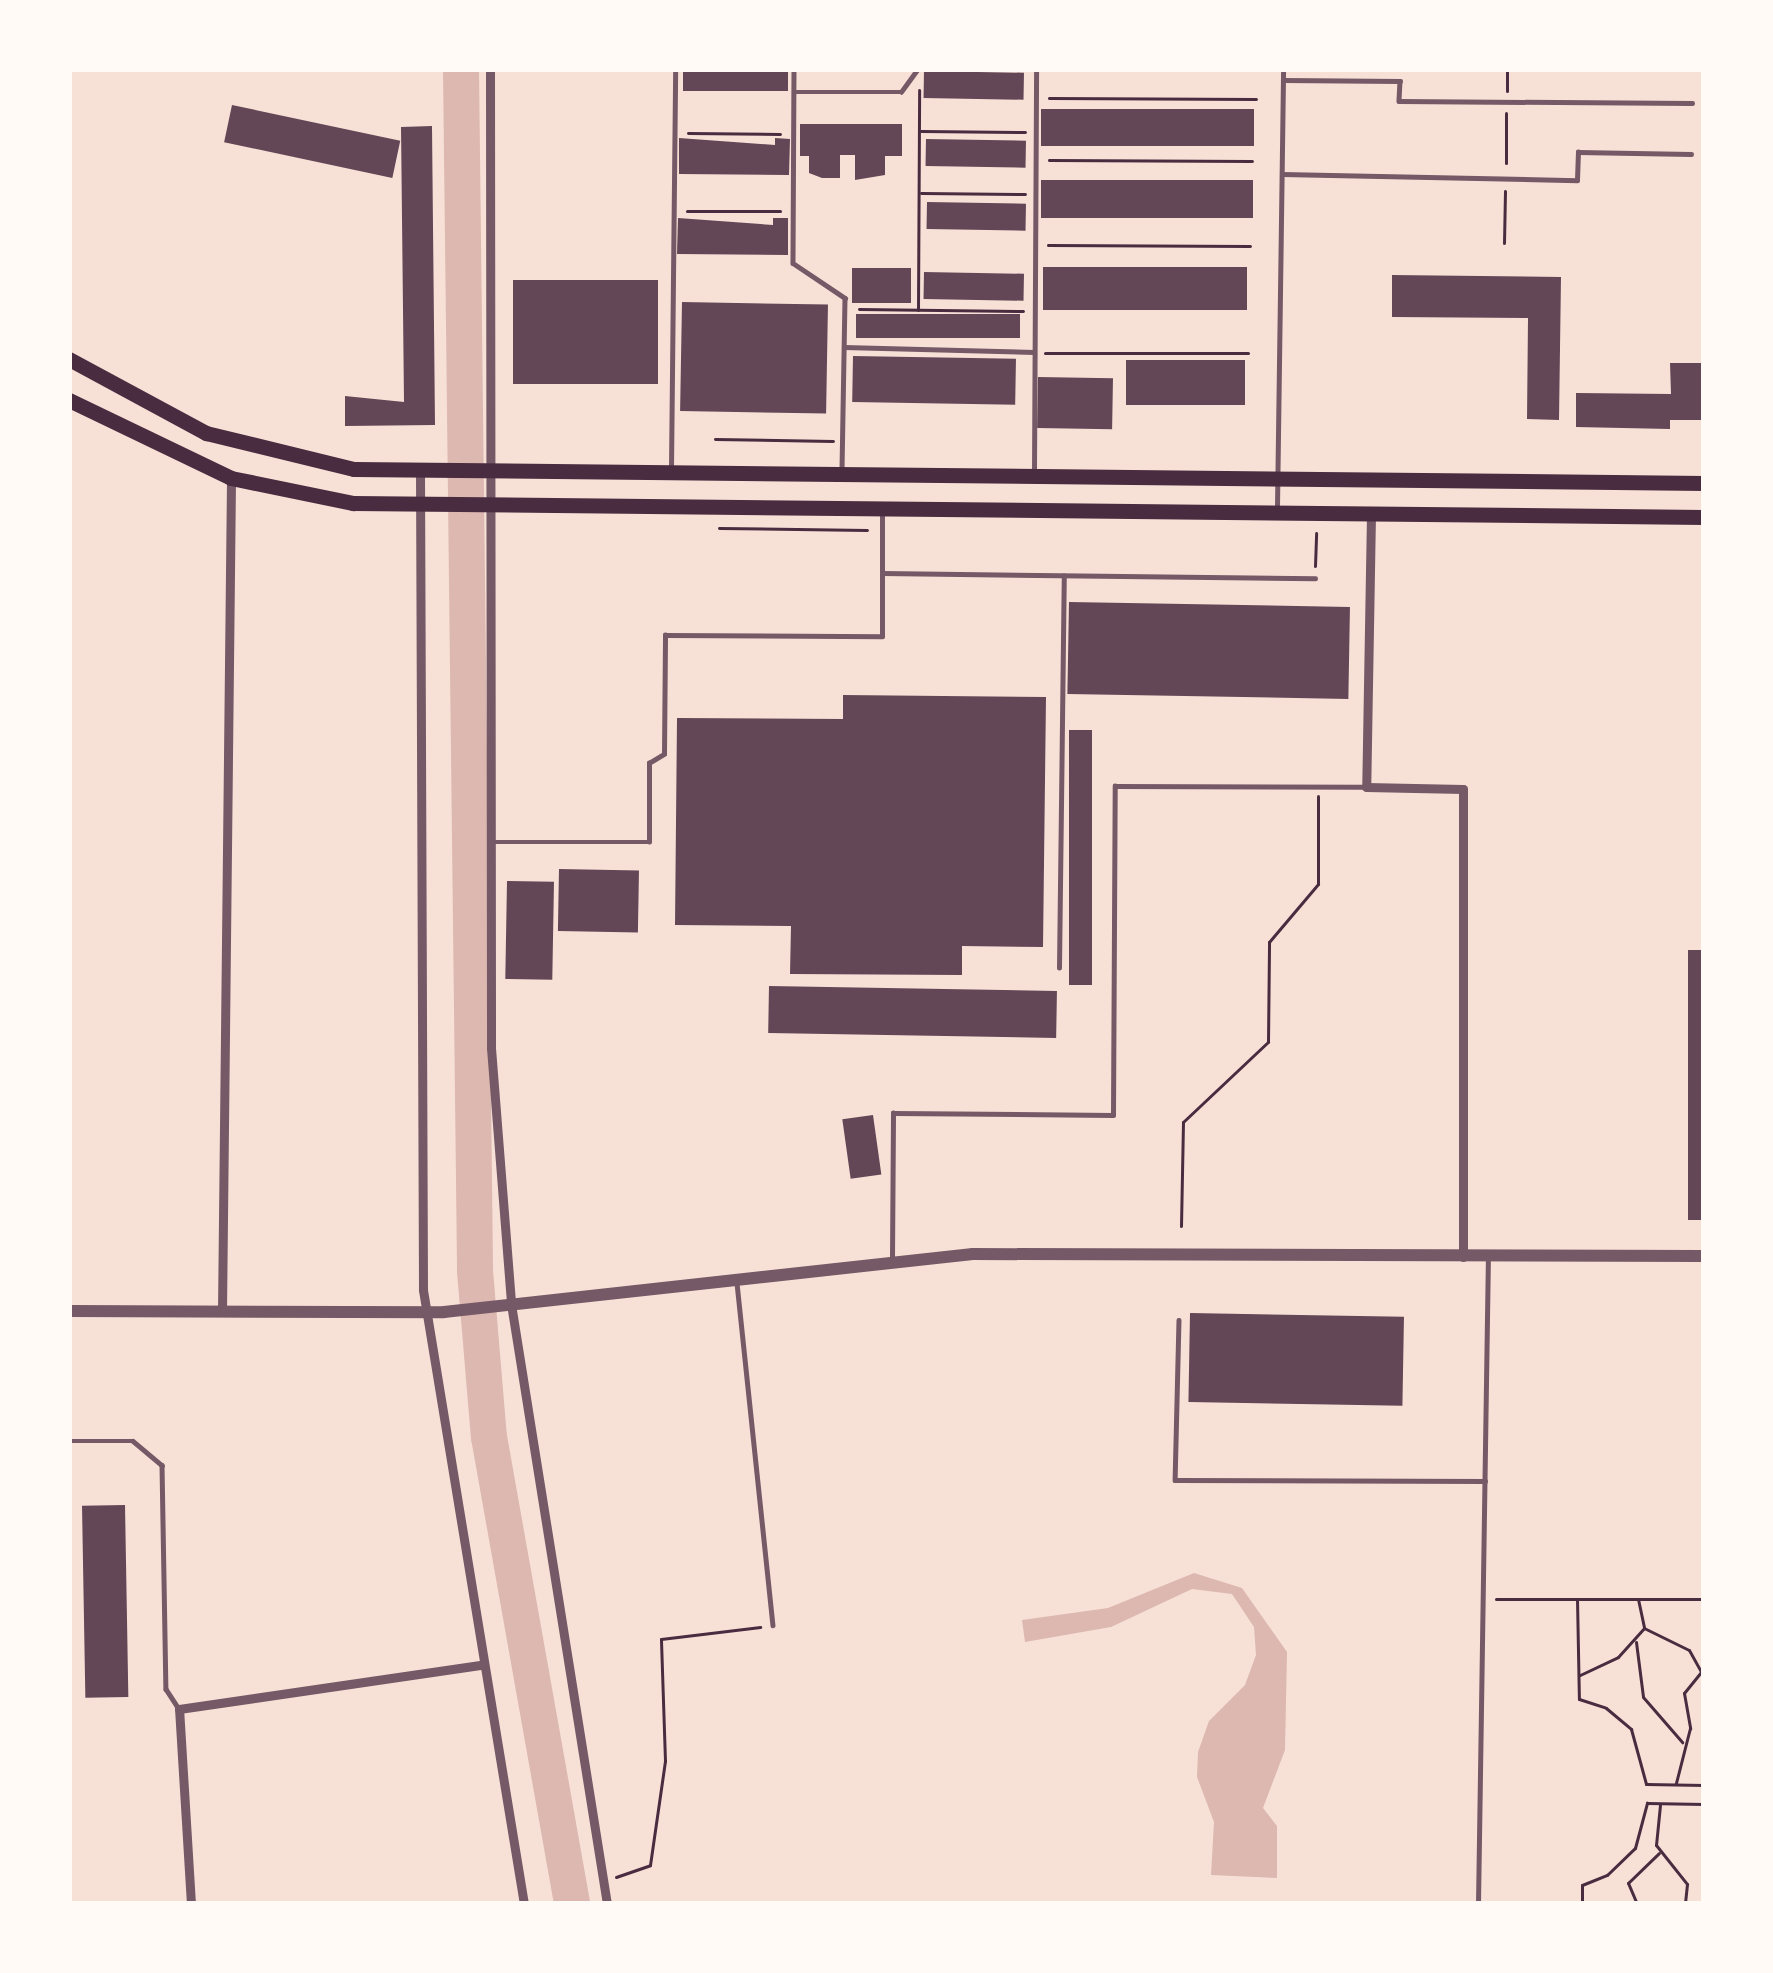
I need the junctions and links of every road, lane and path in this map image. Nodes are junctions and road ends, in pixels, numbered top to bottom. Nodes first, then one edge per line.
1 (490, 69) edge
2 (675, 69) edge
3 (794, 69) edge
4 (919, 69) edge
5 (1036, 69) edge
6 (1283, 69) edge
7 (1507, 69) edge
8 (1283, 80) junction
9 (794, 92) junction
10 (1035, 98) junction
11 (1256, 99) dead end
12 (1507, 102) junction
13 (1692, 103) dead end
14 (919, 131) junction
15 (1035, 132) junction
16 (681, 133) dead end
17 (794, 134) junction
18 (1691, 154) dead end
19 (1035, 160) junction
20 (1252, 161) dead end
21 (1282, 174) junction
22 (1505, 178) junction
23 (919, 193) junction
24 (1035, 194) junction
25 (681, 211) dead end
26 (794, 211) junction
27 (1504, 243) dead end
28 (1035, 245) junction
29 (1250, 246) dead end
30 (845, 309) junction
31 (918, 310) junction
32 (1034, 310) junction
33 (844, 347) junction
34 (1034, 352) junction
35 (1248, 353) dead end
36 (69, 359) edge
37 (69, 400) edge
38 (715, 439) dead end
39 (824, 440) dead end
40 (420, 471) junction
41 (488, 472) junction
42 (671, 475) junction
43 (842, 476) junction
44 (231, 478) junction
45 (1034, 478) junction
46 (1277, 480) junction
47 (1704, 483) edge
48 (422, 505) junction
49 (488, 506) junction
50 (883, 510) junction
51 (1277, 513) junction
52 (1316, 513) junction
53 (1371, 514) junction
54 (1704, 517) edge
55 (719, 528) dead end
56 (882, 530) junction
57 (882, 573) junction
58 (1064, 576) junction
59 (1315, 578) joint
60 (1318, 787) junction
61 (1366, 788) junction
62 (490, 842) junction
63 (1059, 968) dead end
64 (1181, 1226) dead end
65 (1488, 1256) junction
66 (1704, 1256) edge
67 (1463, 1257) junction
68 (892, 1259) junction
69 (737, 1277) junction
70 (506, 1305) junction
71 (69, 1311) edge
72 (222, 1312) junction
73 (426, 1313) junction
74 (1179, 1320) dead end
75 (69, 1441) edge
76 (1485, 1481) junction
77 (1483, 1599) junction
78 (1638, 1599) junction
79 (1704, 1599) edge
80 (1577, 1600) junction
81 (773, 1625) joint
82 (1644, 1628) junction
83 (1636, 1642) junction
84 (482, 1665) junction
85 (1702, 1673) edge
86 (1579, 1675) junction
87 (179, 1709) junction
88 (1682, 1742) junction
89 (1676, 1784) junction
90 (1704, 1785) edge
91 (1660, 1803) junction
92 (1704, 1804) edge
93 (1660, 1852) junction
94 (603, 1882) junction
95 (191, 1904) edge
96 (524, 1904) edge
97 (607, 1904) edge
98 (1478, 1904) edge
99 (1582, 1904) edge
100 (1637, 1904) edge
101 (1685, 1904) edge

1 - 41 street
2 - 42 lane
3 - 9 lane
4 - 9 lane
4 - 14 path
5 - 10 lane
6 - 8 lane
7 - 12 path
8 - 12 lane
8 - 21 lane
9 - 17 lane
10 - 11 path
10 - 15 lane
12 - 13 lane
12 - 22 path
14 - 15 path
14 - 23 path
15 - 19 lane
16 - 17 path
17 - 26 lane
18 - 22 lane
19 - 20 path
19 - 24 lane
21 - 22 lane
21 - 46 lane
22 - 27 path
23 - 24 path
23 - 31 path
24 - 28 lane
25 - 26 path
26 - 30 lane
28 - 29 path
28 - 32 lane
30 - 31 path
30 - 33 lane
31 - 32 path
32 - 34 lane
33 - 34 lane
33 - 43 lane
34 - 35 path
34 - 45 lane
36 - 40 main road
37 - 44 main road
38 - 39 path
40 - 41 main road
40 - 48 street
41 - 42 main road
41 - 49 street
42 - 43 main road
43 - 45 main road
44 - 48 main road
44 - 72 street
45 - 46 main road
46 - 47 main road
46 - 51 lane
48 - 49 main road
48 - 73 street
49 - 50 main road
49 - 62 street
50 - 51 main road
50 - 56 lane
51 - 52 main road
52 - 53 main road
52 - 59 path
53 - 54 main road
53 - 61 street
55 - 56 path
56 - 57 lane
57 - 58 lane
57 - 62 lane
58 - 59 lane
58 - 63 lane
60 - 61 lane
60 - 64 path
60 - 68 lane
61 - 67 street
62 - 70 street
65 - 66 street
65 - 67 street
65 - 76 lane
67 - 68 street
68 - 69 street
69 - 70 street
69 - 81 lane
70 - 73 street
70 - 94 street
71 - 72 street
72 - 73 street
73 - 84 street
74 - 76 lane
75 - 87 lane
76 - 77 lane
77 - 80 path
77 - 98 lane
78 - 79 path
78 - 80 path
78 - 82 path
80 - 86 path
81 - 94 path
82 - 83 path
82 - 85 path
83 - 86 path
83 - 88 path
84 - 87 street
84 - 96 street
85 - 88 path
86 - 89 path
87 - 95 street
88 - 89 path
89 - 90 path
91 - 92 path
91 - 93 path
91 - 99 path
93 - 100 path
93 - 101 path
94 - 97 street

